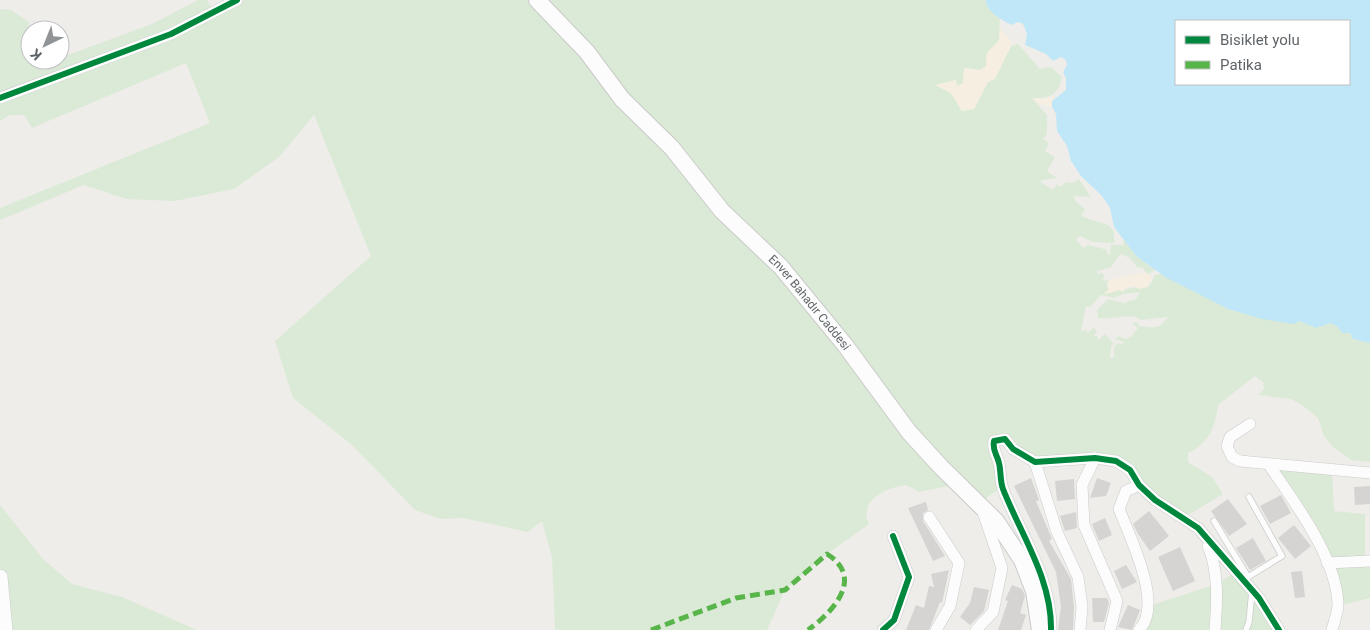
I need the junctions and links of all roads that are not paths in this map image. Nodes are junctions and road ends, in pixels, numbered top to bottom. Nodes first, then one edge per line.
1 (237, 0) edge
2 (536, 0) edge
3 (0, 98) edge
4 (1250, 424) dead end
5 (1095, 458) junction
6 (1035, 462) junction
7 (1269, 465) junction
8 (1370, 473) edge
9 (1139, 485) junction
10 (1249, 498) dead end
11 (979, 503) junction
12 (929, 517) dead end
13 (1214, 521) dead end
14 (1201, 532) junction
15 (893, 536) dead end
16 (1370, 561) edge
17 (1327, 563) junction
18 (0, 577) edge
19 (1246, 579) junction
20 (1252, 590) junction
21 (1141, 629) edge
22 (5, 630) edge
23 (883, 630) edge
24 (936, 630) edge
25 (976, 630) edge
26 (1040, 630) edge
27 (1051, 630) edge
28 (1080, 630) edge
29 (1110, 630) edge
30 (1215, 630) edge
31 (1246, 630) edge
32 (1279, 630) edge
33 (1332, 630) edge

1 - 3 street
2 - 11 main road, Enver Bahadır Caddesi
4 - 7 street
5 - 6 street
5 - 9 street
5 - 29 street
6 - 27 street
6 - 28 street
7 - 8 street
7 - 17 street
9 - 14 street
9 - 21 street
10 - 19 lane
11 - 25 street
11 - 26 main road, Enver Bahadır Caddesi
12 - 24 street
13 - 19 lane
14 - 19 street
14 - 30 street
15 - 23 street
16 - 17 street
17 - 33 street
18 - 22 street
19 - 20 street
20 - 31 lane
20 - 32 street

